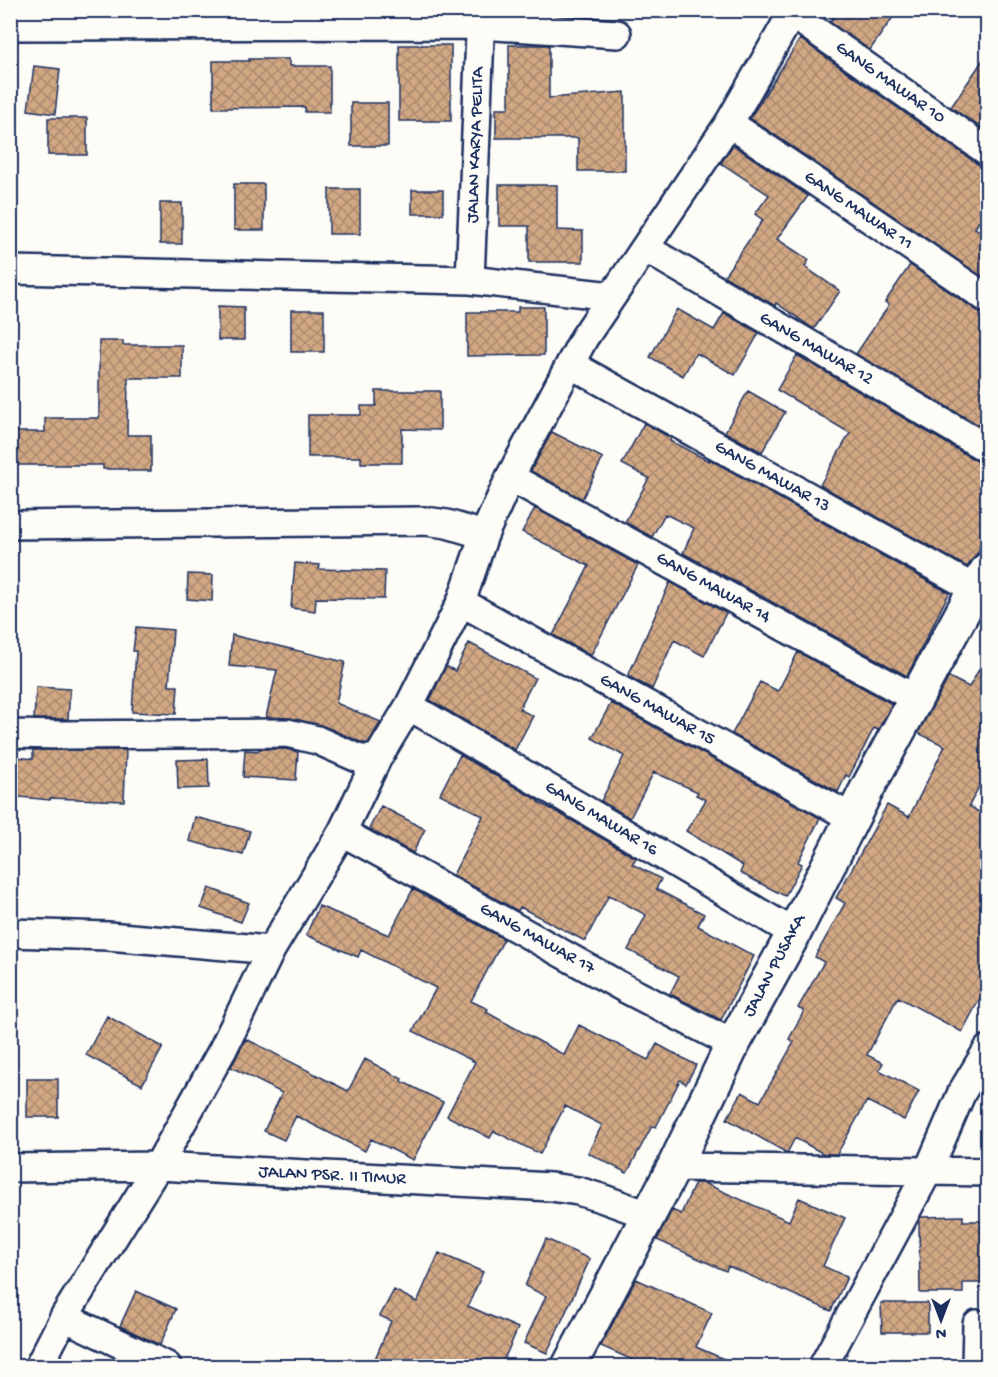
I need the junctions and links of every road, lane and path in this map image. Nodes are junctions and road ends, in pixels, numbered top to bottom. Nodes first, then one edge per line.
1 (793, 12) edge
2 (481, 18) edge
3 (10, 26) edge
4 (617, 34) dead end
5 (729, 123) junction
6 (987, 152) edge
7 (645, 248) junction
8 (10, 270) edge
9 (470, 280) junction
10 (612, 296) junction
11 (987, 299) edge
12 (570, 364) junction
13 (987, 449) edge
14 (510, 477) junction
15 (10, 525) edge
16 (484, 535) junction
17 (981, 579) edge
18 (461, 602) junction
19 (916, 699) junction
20 (409, 706) junction
21 (10, 734) edge
22 (377, 759) junction
23 (852, 818) junction
24 (342, 832) junction
25 (10, 933) edge
26 (794, 933) junction
27 (271, 950) junction
28 (733, 1044) junction
29 (987, 1049) edge
30 (158, 1166) junction
31 (674, 1167) junction
32 (10, 1168) edge
33 (928, 1171) junction
34 (987, 1172) edge
35 (648, 1215) junction
36 (64, 1317) junction
37 (977, 1324) dead end
38 (39, 1366) edge
39 (167, 1366) edge
40 (569, 1366) edge
41 (823, 1366) edge
42 (976, 1366) edge

1 - 5 street
1 - 6 street, GANG MAWAR 10
2 - 3 street
2 - 4 street
2 - 9 street, JALAN KARYA PELITA
5 - 7 street
5 - 11 street, GANG MAWAR 11
7 - 10 street
7 - 13 street, GANG MAWAR 12
8 - 9 street
9 - 10 street
10 - 12 street
12 - 14 street
12 - 17 street, GANG MAWAR 13
14 - 16 street
14 - 19 street, GANG MAWAR 14
15 - 16 street
16 - 18 street
17 - 19 main road, JALAN PUSAKA
18 - 20 street
18 - 23 street, GANG MAWAR 15
19 - 23 main road, JALAN PUSAKA
20 - 22 street
20 - 26 street, GANG MAWAR 16
21 - 22 street
22 - 24 street
23 - 26 main road, JALAN PUSAKA
24 - 27 street
24 - 28 street, GANG MAWAR 17
25 - 27 street
26 - 28 main road, JALAN PUSAKA
27 - 30 street
28 - 31 main road, JALAN PUSAKA
29 - 33 street
30 - 32 street, JALAN PSR. II TIMUR
30 - 35 street, JALAN PSR. II TIMUR
30 - 36 street
31 - 33 street
31 - 35 main road, JALAN PUSAKA
33 - 34 street
33 - 41 street
35 - 40 main road, JALAN PUSAKA
36 - 38 street
36 - 39 street
37 - 42 street

